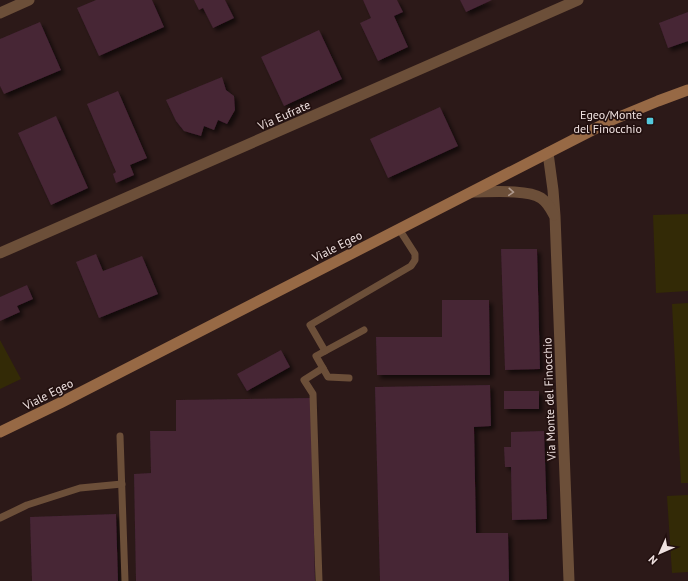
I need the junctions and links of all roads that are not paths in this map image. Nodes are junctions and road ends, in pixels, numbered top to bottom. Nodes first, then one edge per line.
1 (29, 0) edge
2 (578, 0) edge
3 (0, 13) edge
4 (688, 90) edge
5 (548, 153) junction
6 (472, 192) junction
7 (555, 216) junction
8 (399, 229) junction
9 (0, 254) edge
10 (364, 330) dead end
11 (325, 351) junction
12 (323, 368) junction
13 (348, 378) dead end
14 (0, 432) edge
15 (120, 436) dead end
16 (122, 484) junction
17 (0, 518) edge
18 (125, 581) edge
19 (319, 581) edge
20 (568, 581) edge

1 - 3 street
2 - 9 street, Via Eufrate
4 - 5 main road, Viale Egeo
5 - 6 main road, Viale Egeo
5 - 7 street, Via Monte del Finocchio
6 -> 7 street
6 - 8 main road, Viale Egeo
7 - 20 street, Via Monte del Finocchio
8 - 11 lane
8 - 14 main road, Viale Egeo
10 - 11 lane
11 - 12 lane
12 - 13 lane
12 - 19 lane
15 - 16 lane
16 - 17 lane
16 - 18 lane

